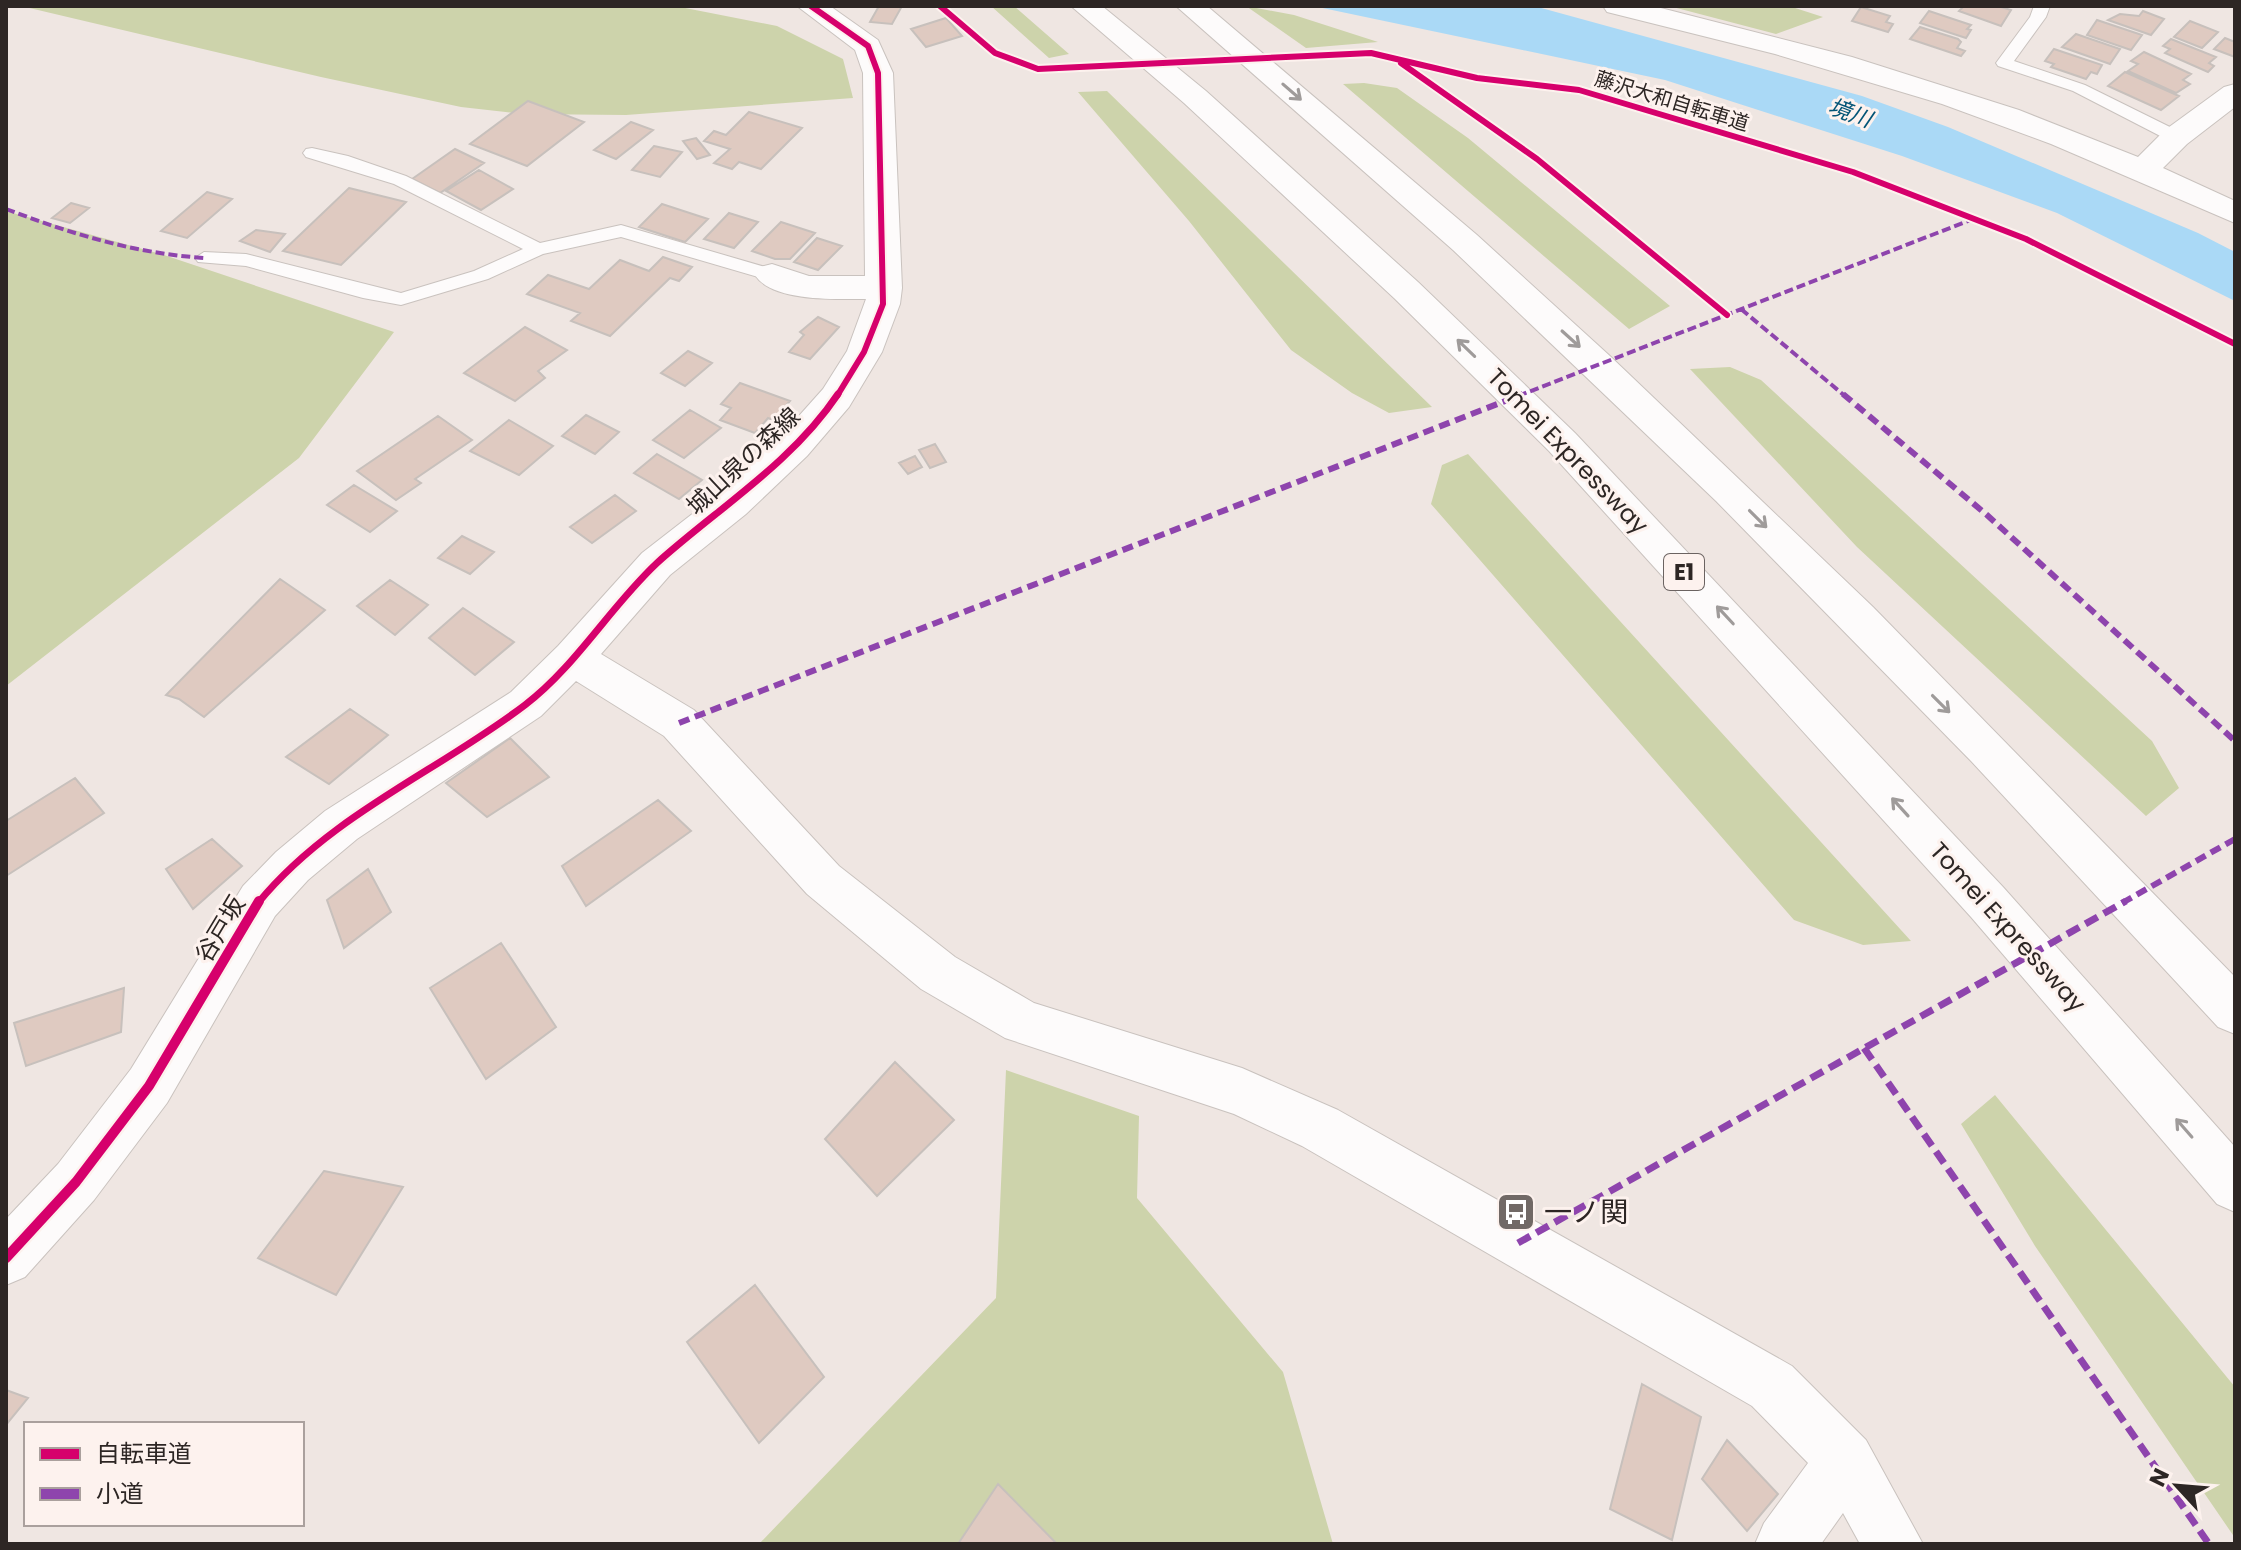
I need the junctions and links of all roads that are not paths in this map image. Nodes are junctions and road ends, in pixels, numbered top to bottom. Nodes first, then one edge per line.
1 (811, 6) edge
2 (1085, 6) edge
3 (1190, 6) edge
4 (1617, 6) edge
5 (2042, 6) edge
6 (2235, 93) edge
7 (2176, 137) junction
8 (312, 153) dead end
9 (2142, 171) junction
10 (2235, 213) edge
11 (538, 249) junction
12 (204, 258) dead end
13 (772, 275) joint
14 (885, 288) junction
15 (573, 658) junction
16 (2235, 1011) edge
17 (2235, 1186) edge
18 (6, 1258) edge
19 (1846, 1460) junction
20 (1785, 1544) edge
21 (1893, 1544) edge

1 - 14 main road, 城山泉の森線
17 -> 2 main road, Tomei Expressway / E1
3 -> 16 main road
4 - 9 main road
5 - 7 lane
6 - 7 main road
7 - 9 main road
8 - 11 lane
9 - 10 main road
11 - 12 lane
11 - 13 lane
13 - 14 main road
14 - 15 main road, 城山泉の森線
15 - 18 main road, 谷戸坂
15 - 19 main road
19 - 20 main road
19 - 21 main road

